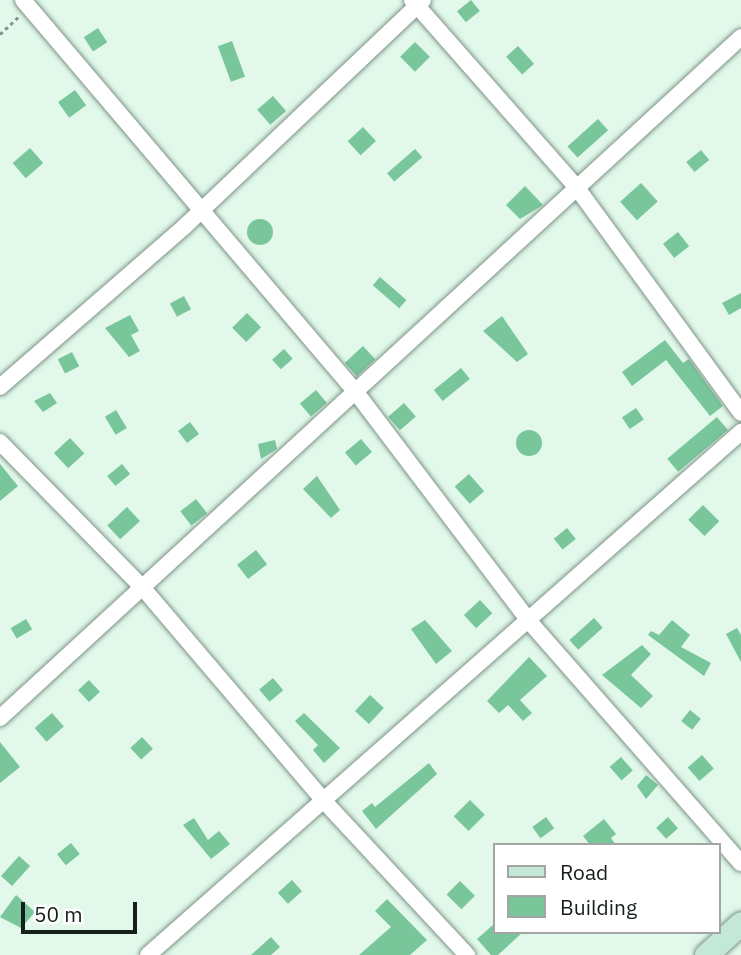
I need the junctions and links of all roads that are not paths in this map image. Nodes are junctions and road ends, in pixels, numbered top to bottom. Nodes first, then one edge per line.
1 (417, 2) edge
2 (25, 3) edge
3 (741, 37) edge
4 (576, 188) junction
5 (199, 212) junction
6 (0, 387) edge
7 (355, 391) junction
8 (741, 413) edge
9 (741, 432) edge
10 (0, 442) edge
11 (142, 587) junction
12 (528, 620) junction
13 (0, 718) edge
14 (323, 800) junction
15 (741, 863) edge
16 (741, 923) edge
17 (148, 955) edge
18 (467, 955) edge
19 (706, 955) edge

1 - 4 street
1 - 5 street
2 - 5 street
3 - 4 street
4 - 7 street
4 - 8 street
5 - 6 street
5 - 7 street
7 - 11 street
7 - 12 street
9 - 12 street
10 - 11 street
11 - 13 street
11 - 14 street
12 - 14 street
12 - 15 street
14 - 17 street
14 - 18 street
16 - 19 main road

